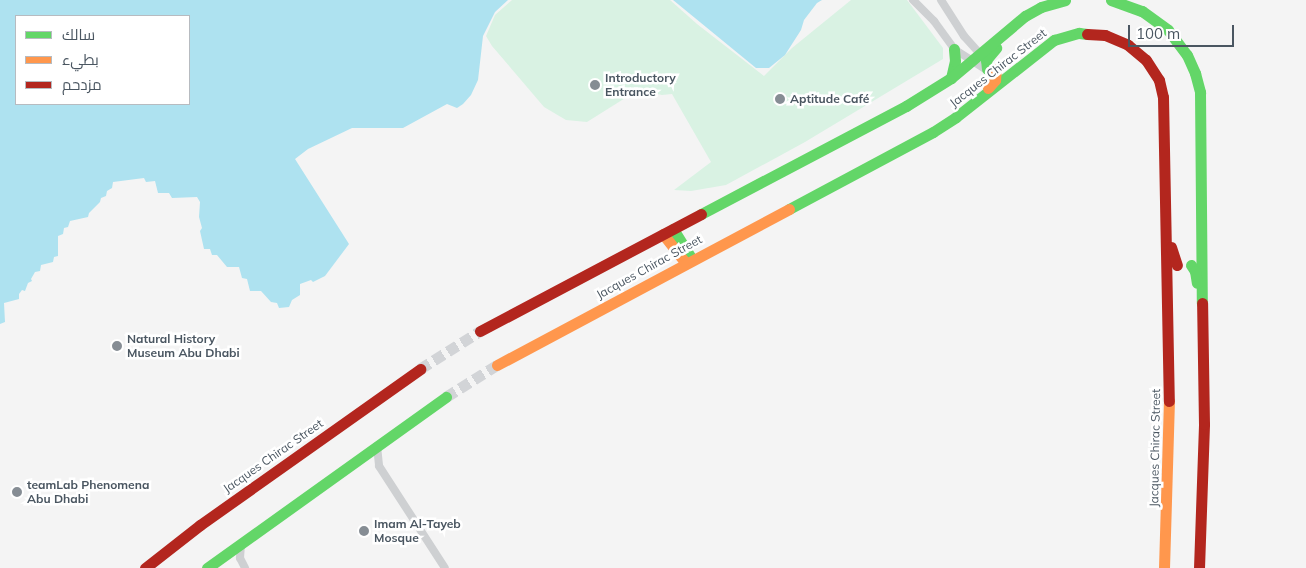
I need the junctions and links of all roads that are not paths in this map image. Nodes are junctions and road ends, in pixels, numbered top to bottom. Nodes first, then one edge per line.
1 (913, 0) edge
2 (940, 0) edge
3 (1066, 0) edge
4 (1110, 0) edge
5 (949, 12) junction
6 (934, 21) junction
7 (954, 50) junction
8 (990, 69) junction
9 (951, 78) junction
10 (668, 232) junction
11 (689, 261) junction
12 (1196, 264) junction
13 (1172, 265) junction
14 (480, 331) tunnel mouth
15 (497, 365) tunnel mouth
16 (420, 369) tunnel mouth
17 (446, 397) tunnel mouth
18 (378, 446) junction
19 (360, 458) junction
20 (380, 466) junction
21 (1166, 531) junction
22 (241, 544) junction
23 (225, 555) junction
24 (243, 565) edge
25 (145, 568) edge
26 (207, 568) edge
27 (446, 568) edge
28 (1164, 568) edge
29 (1169, 568) edge
30 (1199, 568) edge

1 - 6 street
2 - 5 street
3 - 8 street, Jacques Chirac Street
4 - 12 street
5 - 6 street
5 - 8 street
6 - 7 street
7 - 8 street
7 - 9 street
8 - 9 street, Jacques Chirac Street
8 - 11 street, Jacques Chirac Street
8 - 13 street, Jacques Chirac Street
9 - 10 street, Jacques Chirac Street
10 - 11 street
10 - 14 street, Jacques Chirac Street
11 - 15 street, Jacques Chirac Street
12 - 13 street
12 - 30 street
13 - 21 street, Jacques Chirac Street
16 - 25 street, Jacques Chirac Street
17 - 18 street
18 - 19 street
18 - 20 street
19 - 20 street
19 - 22 street
20 - 27 street
21 - 28 street, Jacques Chirac Street
21 - 29 street
22 - 23 street
22 - 24 street
23 - 24 street
23 - 26 street

